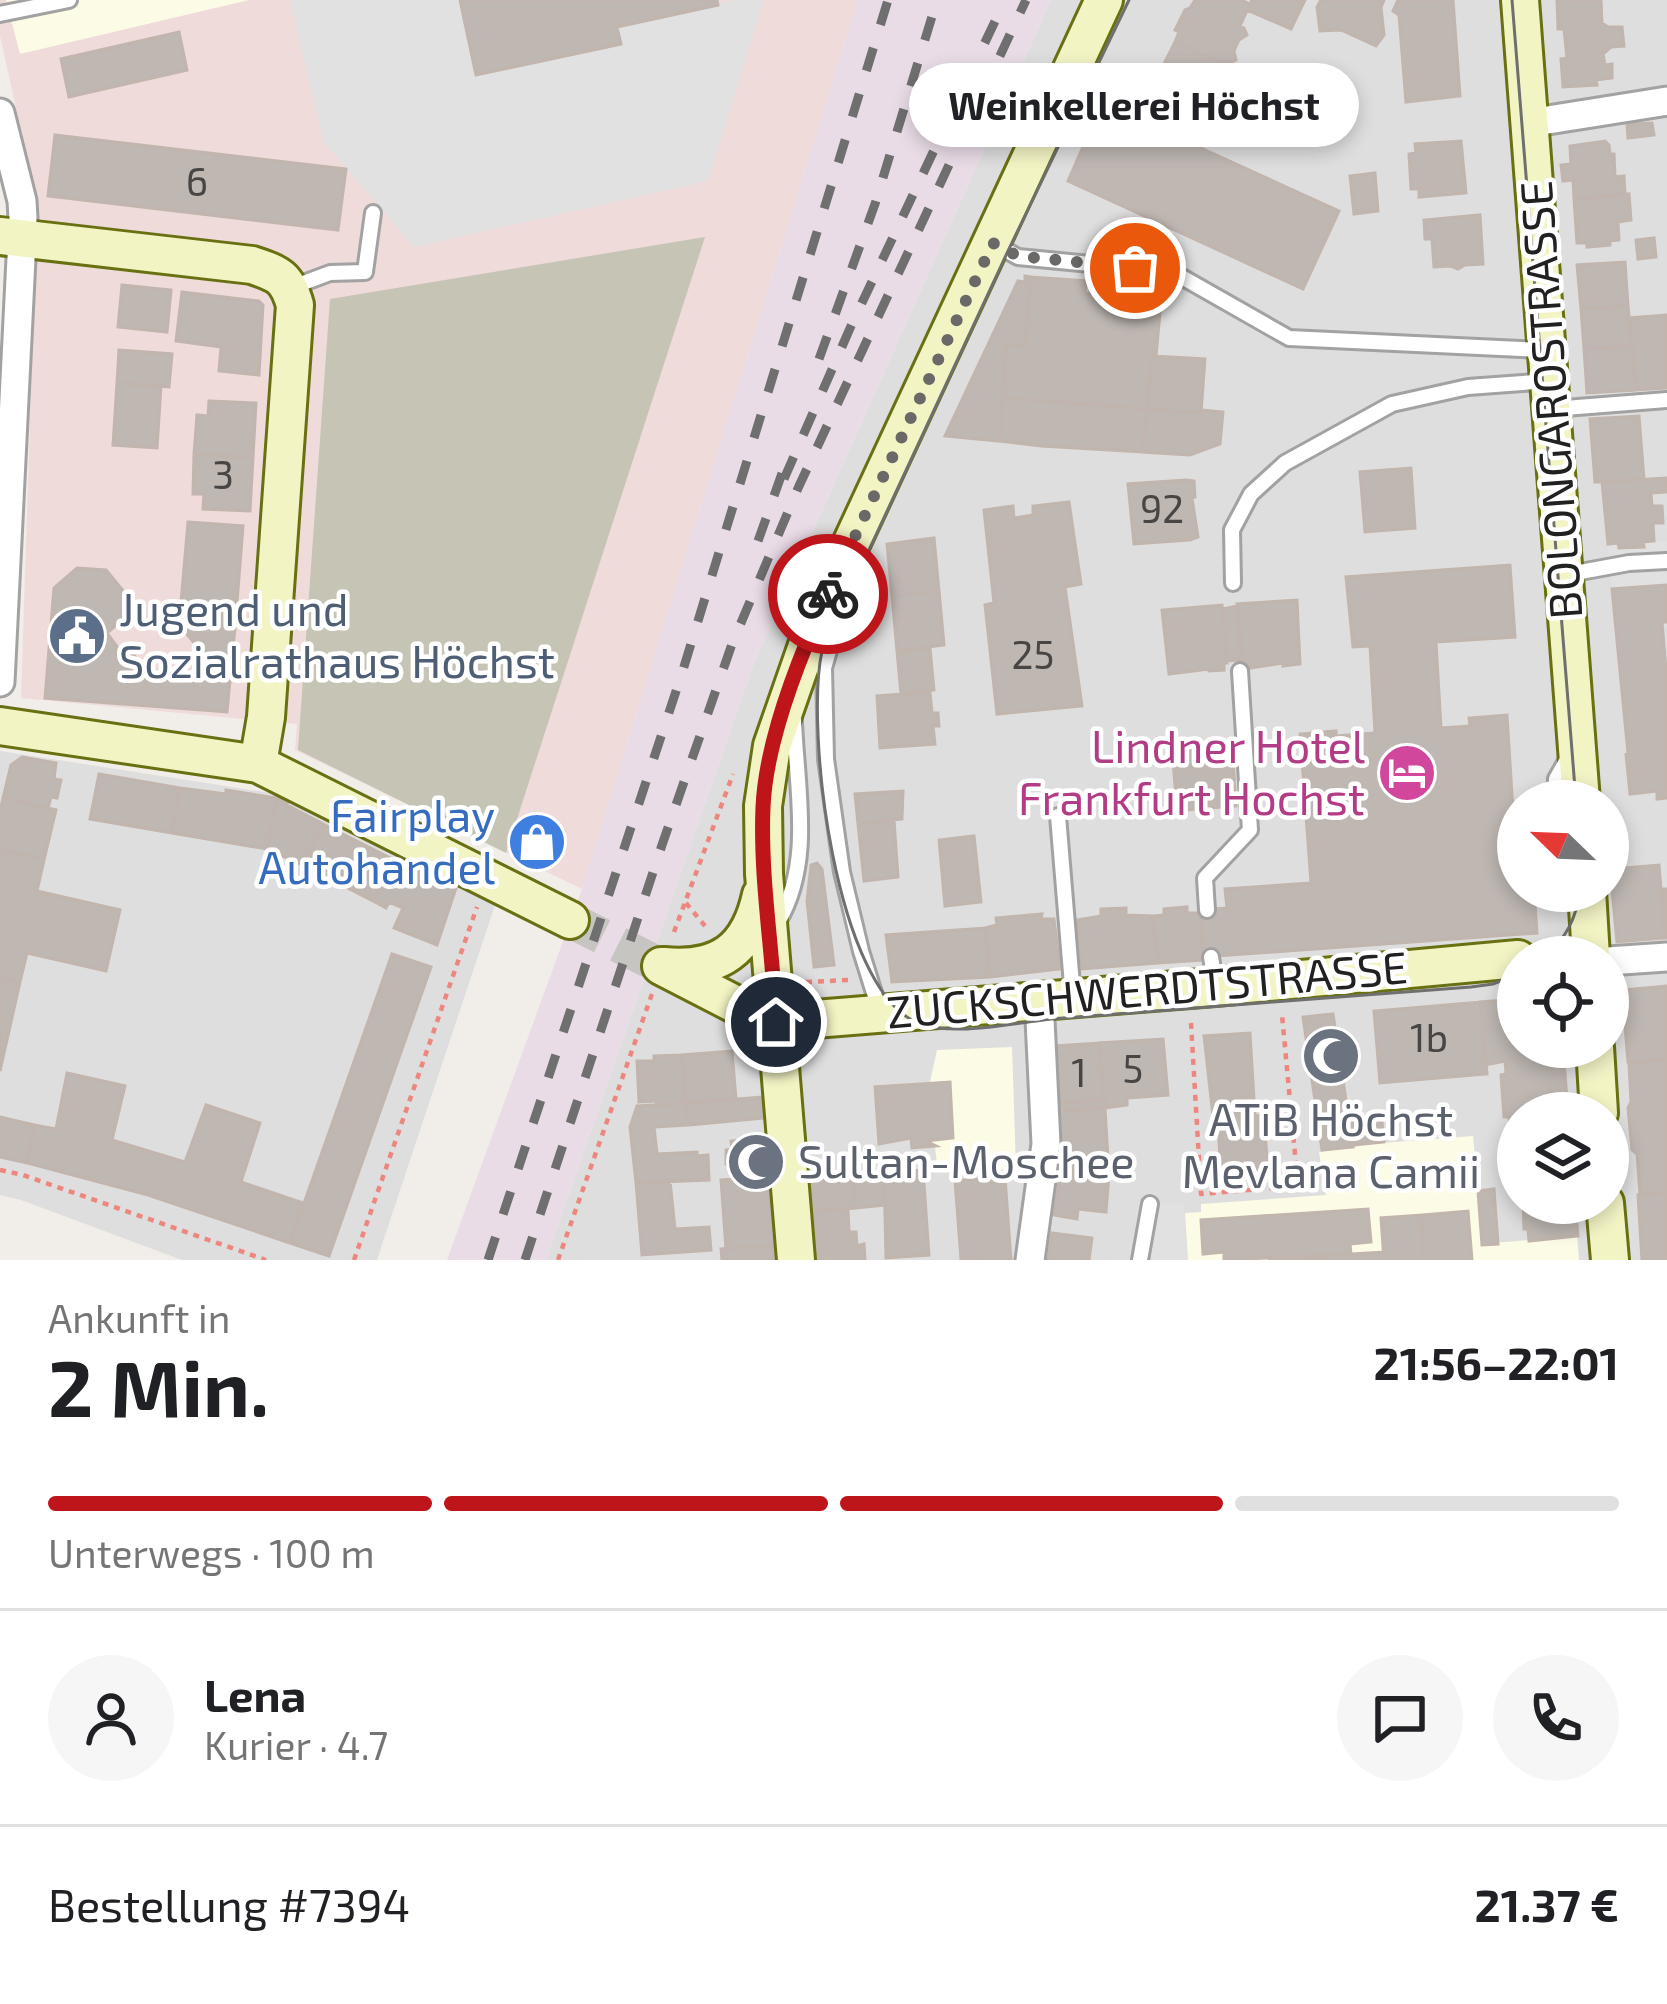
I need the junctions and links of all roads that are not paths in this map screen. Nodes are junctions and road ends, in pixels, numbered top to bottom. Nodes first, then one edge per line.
1 (69, 0) edge
2 (1104, 0) edge
3 (1520, 0) edge
4 (0, 14) edge
5 (1667, 101) edge
6 (0, 113) edge
7 (1529, 123) junction
8 (373, 213) dead end
9 (11, 237) edge
10 (993, 243) junction
11 (290, 288) junction
12 (1549, 380) junction
13 (1667, 400) edge
14 (887, 487) junction
15 (1667, 561) edge
16 (1564, 575) junction
17 (1233, 583) dead end
18 (799, 668) junction
19 (1240, 671) dead end
20 (0, 682) edge
21 (0, 726) edge
22 (1577, 742) junction
23 (258, 764) junction
24 (1556, 780) edge
25 (1580, 780) edge
26 (1058, 816) dead end
27 (764, 874) junction
28 (1207, 910) dead end
29 (570, 920) tunnel mouth
30 (770, 934) junction
31 (729, 954) junction
32 (1667, 957) edge
33 (1497, 960) edge
34 (1629, 960) edge
35 (1056, 998) junction
36 (880, 1013) junction
37 (776, 1022) junction
38 (1150, 1204) dead end
39 (1607, 1224) edge
40 (796, 1260) edge
41 (1030, 1260) edge
42 (1139, 1260) edge
43 (1610, 1260) edge

1 - 4 lane
2 - 10 main road
3 - 7 main road, BOLONGAROSTRASSE
5 - 7 street
6 - 9 street
7 - 12 main road, BOLONGAROSTRASSE
8 - 11 lane
9 - 11 main road
9 - 20 street
10 - 12 lane
10 - 14 main road
11 - 23 main road
12 - 13 lane
12 - 16 main road, BOLONGAROSTRASSE
12 - 17 lane
14 - 18 main road
14 - 36 lane
15 - 16 lane
16 - 22 main road, BOLONGAROSTRASSE
18 - 27 main road
18 - 30 lane
19 - 28 lane
21 - 23 main road
22 - 24 lane
22 - 25 main road, BOLONGAROSTRASSE
23 - 29 main road
26 - 35 lane
27 - 30 main road
27 - 31 main road
30 - 31 lane
30 - 37 main road
31 - 37 main road
32 - 34 street
33 - 35 main road, ZUCKSCHWERDTSTRASSE
35 - 36 main road, ZUCKSCHWERDTSTRASSE
35 - 41 street
36 - 37 main road, ZUCKSCHWERDTSTRASSE
37 - 40 main road
38 - 42 lane
39 - 43 main road

